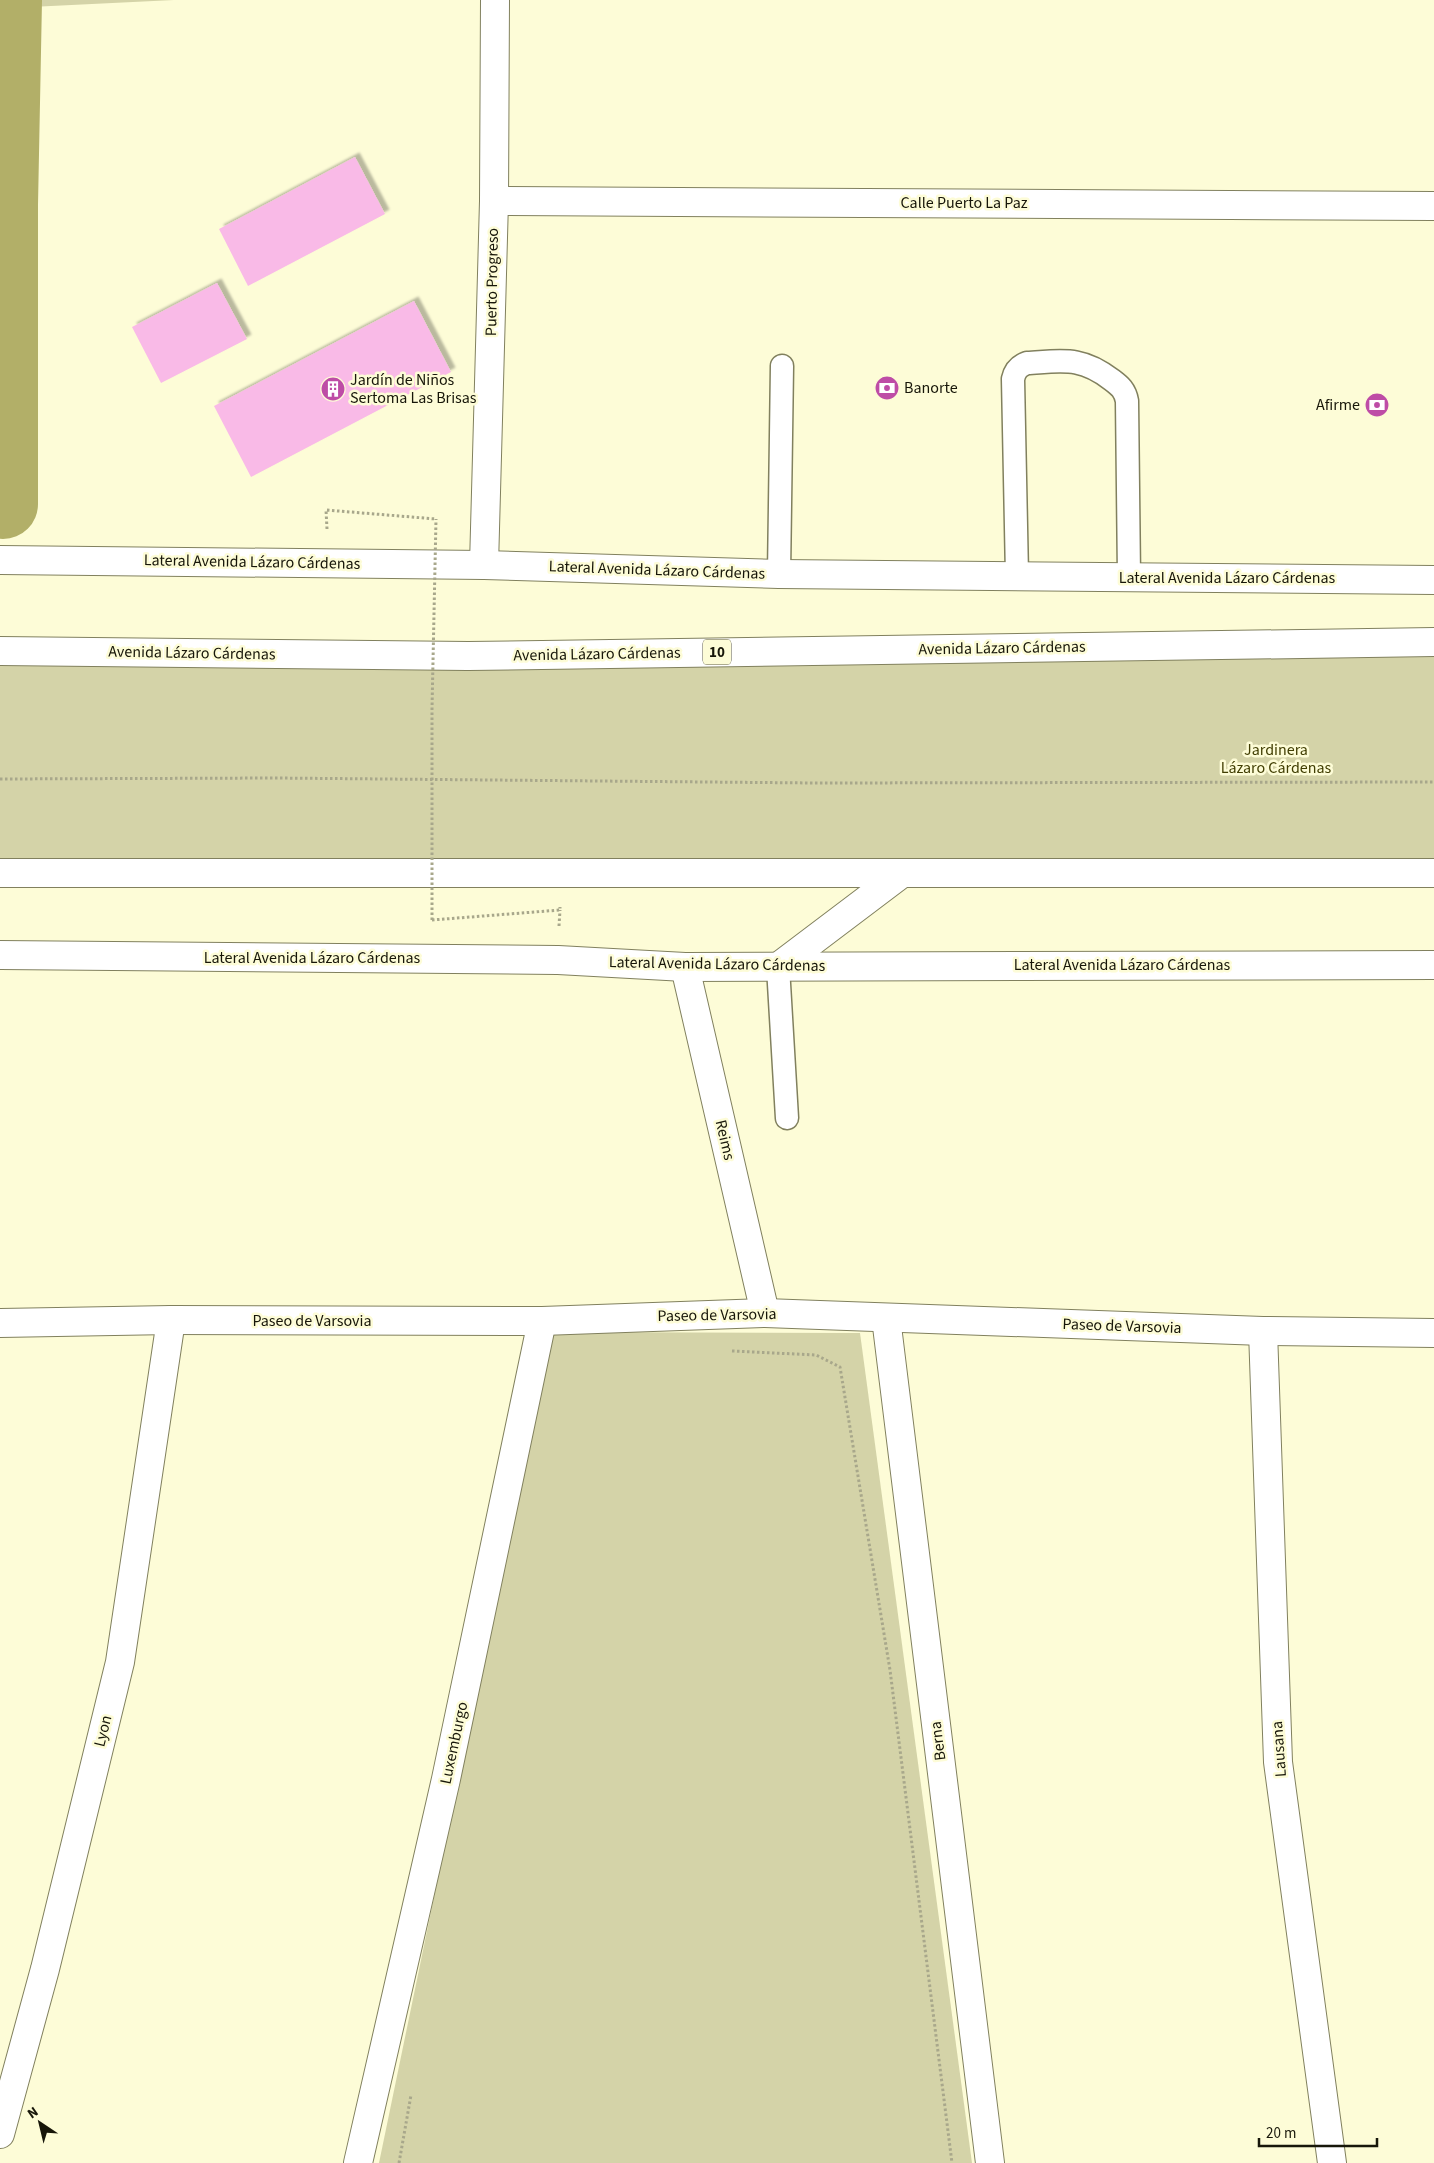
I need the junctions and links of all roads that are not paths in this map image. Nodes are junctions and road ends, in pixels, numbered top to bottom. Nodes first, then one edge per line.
1 (495, 0) edge
2 (494, 201) junction
3 (1434, 206) edge
4 (782, 366) dead end
5 (0, 560) edge
6 (484, 565) junction
7 (778, 574) junction
8 (1017, 576) junction
9 (1129, 577) junction
10 (1434, 580) edge
11 (1434, 642) edge
12 (0, 651) edge
13 (0, 873) edge
14 (1434, 873) edge
15 (901, 874) junction
16 (0, 955) edge
17 (1434, 965) edge
18 (685, 967) junction
19 (778, 967) junction
20 (787, 1118) dead end
21 (765, 1313) junction
22 (886, 1318) junction
23 (171, 1320) junction
24 (542, 1321) junction
25 (0, 1323) edge
26 (1263, 1331) junction
27 (1434, 1333) edge
28 (0, 2134) edge
29 (358, 2163) edge
30 (990, 2163) edge
31 (1332, 2163) edge

1 - 2 main road, Puerto Progreso
2 - 3 main road, Calle Puerto La Paz
2 - 6 main road, Puerto Progreso
4 - 7 lane
5 - 6 main road, Lateral Avenida Lázaro Cárdenas
6 - 7 main road, Lateral Avenida Lázaro Cárdenas
7 - 8 main road, Lateral Avenida Lázaro Cárdenas
8 - 9 main road, Lateral Avenida Lázaro Cárdenas
8 - 9 lane
9 - 10 main road, Lateral Avenida Lázaro Cárdenas
11 - 12 main road, Avenida Lázaro Cárdenas / 10
13 - 15 main road
14 - 15 main road
15 - 19 main road
16 - 18 main road, Lateral Avenida Lázaro Cárdenas
17 - 19 main road, Lateral Avenida Lázaro Cárdenas
18 - 19 main road, Lateral Avenida Lázaro Cárdenas
18 - 21 main road, Reims
19 - 20 lane
21 - 22 main road, Paseo de Varsovia
21 - 24 main road, Paseo de Varsovia
22 - 26 main road, Paseo de Varsovia
22 - 30 main road, Berna
23 - 24 main road, Paseo de Varsovia
23 - 25 main road, Paseo de Varsovia
23 - 28 main road, Lyon
24 - 29 main road, Luxemburgo
26 - 27 main road, Paseo de Varsovia
26 - 31 main road, Lausana

